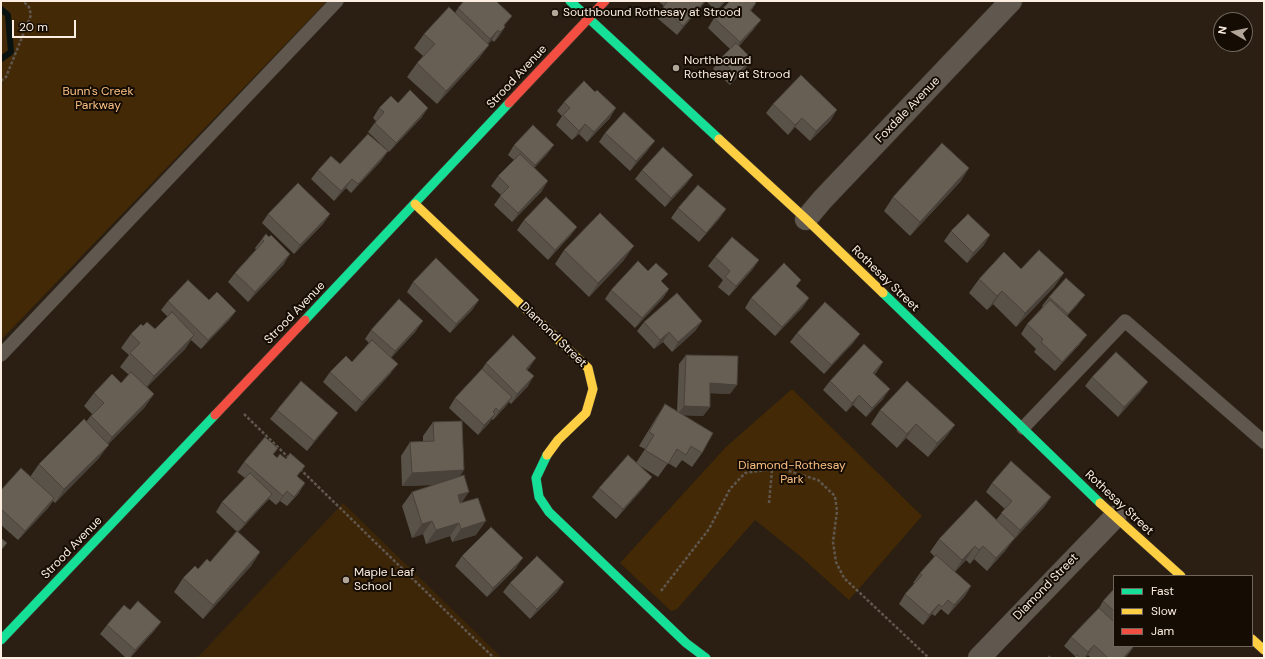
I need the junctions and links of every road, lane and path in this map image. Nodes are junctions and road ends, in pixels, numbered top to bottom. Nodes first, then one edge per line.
1 (23, 1) edge
2 (338, 1) edge
3 (570, 1) edge
4 (605, 1) edge
5 (1011, 1) edge
6 (589, 18) junction
7 (1, 81) edge
8 (415, 204) junction
9 (806, 219) junction
10 (1, 355) edge
11 (229, 400) junction
12 (1023, 428) junction
13 (1264, 442) edge
14 (291, 460) edge
15 (297, 466) edge
16 (772, 469) junction
17 (768, 503) dead end
18 (1115, 517) junction
19 (1180, 575) edge
20 (648, 608) junction
21 (1, 640) edge
22 (1253, 640) edge
23 (1264, 650) edge
24 (494, 658) edge
25 (706, 658) edge
26 (929, 658) edge
27 (978, 658) edge

1 - 7 path
2 - 10 lane
3 - 6 street, Rothesay Street
4 - 6 street, Strood Avenue
5 - 9 street, Foxdale Avenue
6 - 8 street, Strood Avenue
6 - 9 street, Rothesay Street
8 - 11 street, Strood Avenue
8 - 20 street, Diamond Street
9 - 12 street, Rothesay Street
11 - 14 path
11 - 21 street, Strood Avenue
12 - 13 lane
12 - 18 street, Rothesay Street
15 - 24 path
16 - 17 path
16 - 20 path
16 - 26 path
18 - 19 street, Rothesay Street
18 - 27 street, Diamond Street
20 - 25 street, Diamond Street
22 - 23 street

